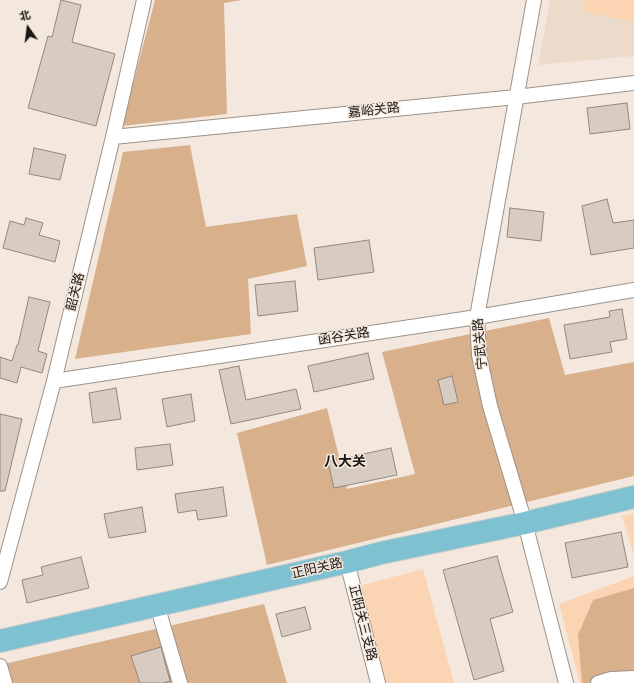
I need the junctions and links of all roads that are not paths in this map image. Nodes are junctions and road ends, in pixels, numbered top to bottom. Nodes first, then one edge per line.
1 (144, 0) edge
2 (534, 0) edge
3 (634, 83) edge
4 (516, 97) junction
5 (113, 137) junction
6 (634, 290) edge
7 (477, 317) junction
8 (54, 381) junction
9 (634, 497) edge
10 (525, 523) junction
11 (347, 562) junction
12 (0, 582) edge
13 (157, 605) junction
14 (0, 641) edge
15 (0, 666) edge
16 (634, 678) edge
17 (5, 683) edge
18 (180, 683) edge
19 (378, 683) edge
20 (566, 683) edge
21 (598, 683) edge

1 - 5 street, 韶关路
2 - 4 street, 宁武关路
3 - 4 street, 嘉峪关路
4 - 5 street, 嘉峪关路
4 - 7 street, 宁武关路
5 - 8 street, 韶关路
6 - 7 street, 函谷关路
7 - 8 street, 函谷关路
7 - 10 street, 宁武关路
8 - 12 street, 韶关路
9 - 10 main road, 正阳关路
10 - 11 main road, 正阳关路
10 - 20 street, 宁武关路
11 - 13 main road, 正阳关路
11 - 19 street, 正阳关三支路
13 - 14 main road, 正阳关路
13 - 18 street
15 - 17 street
16 - 21 street

